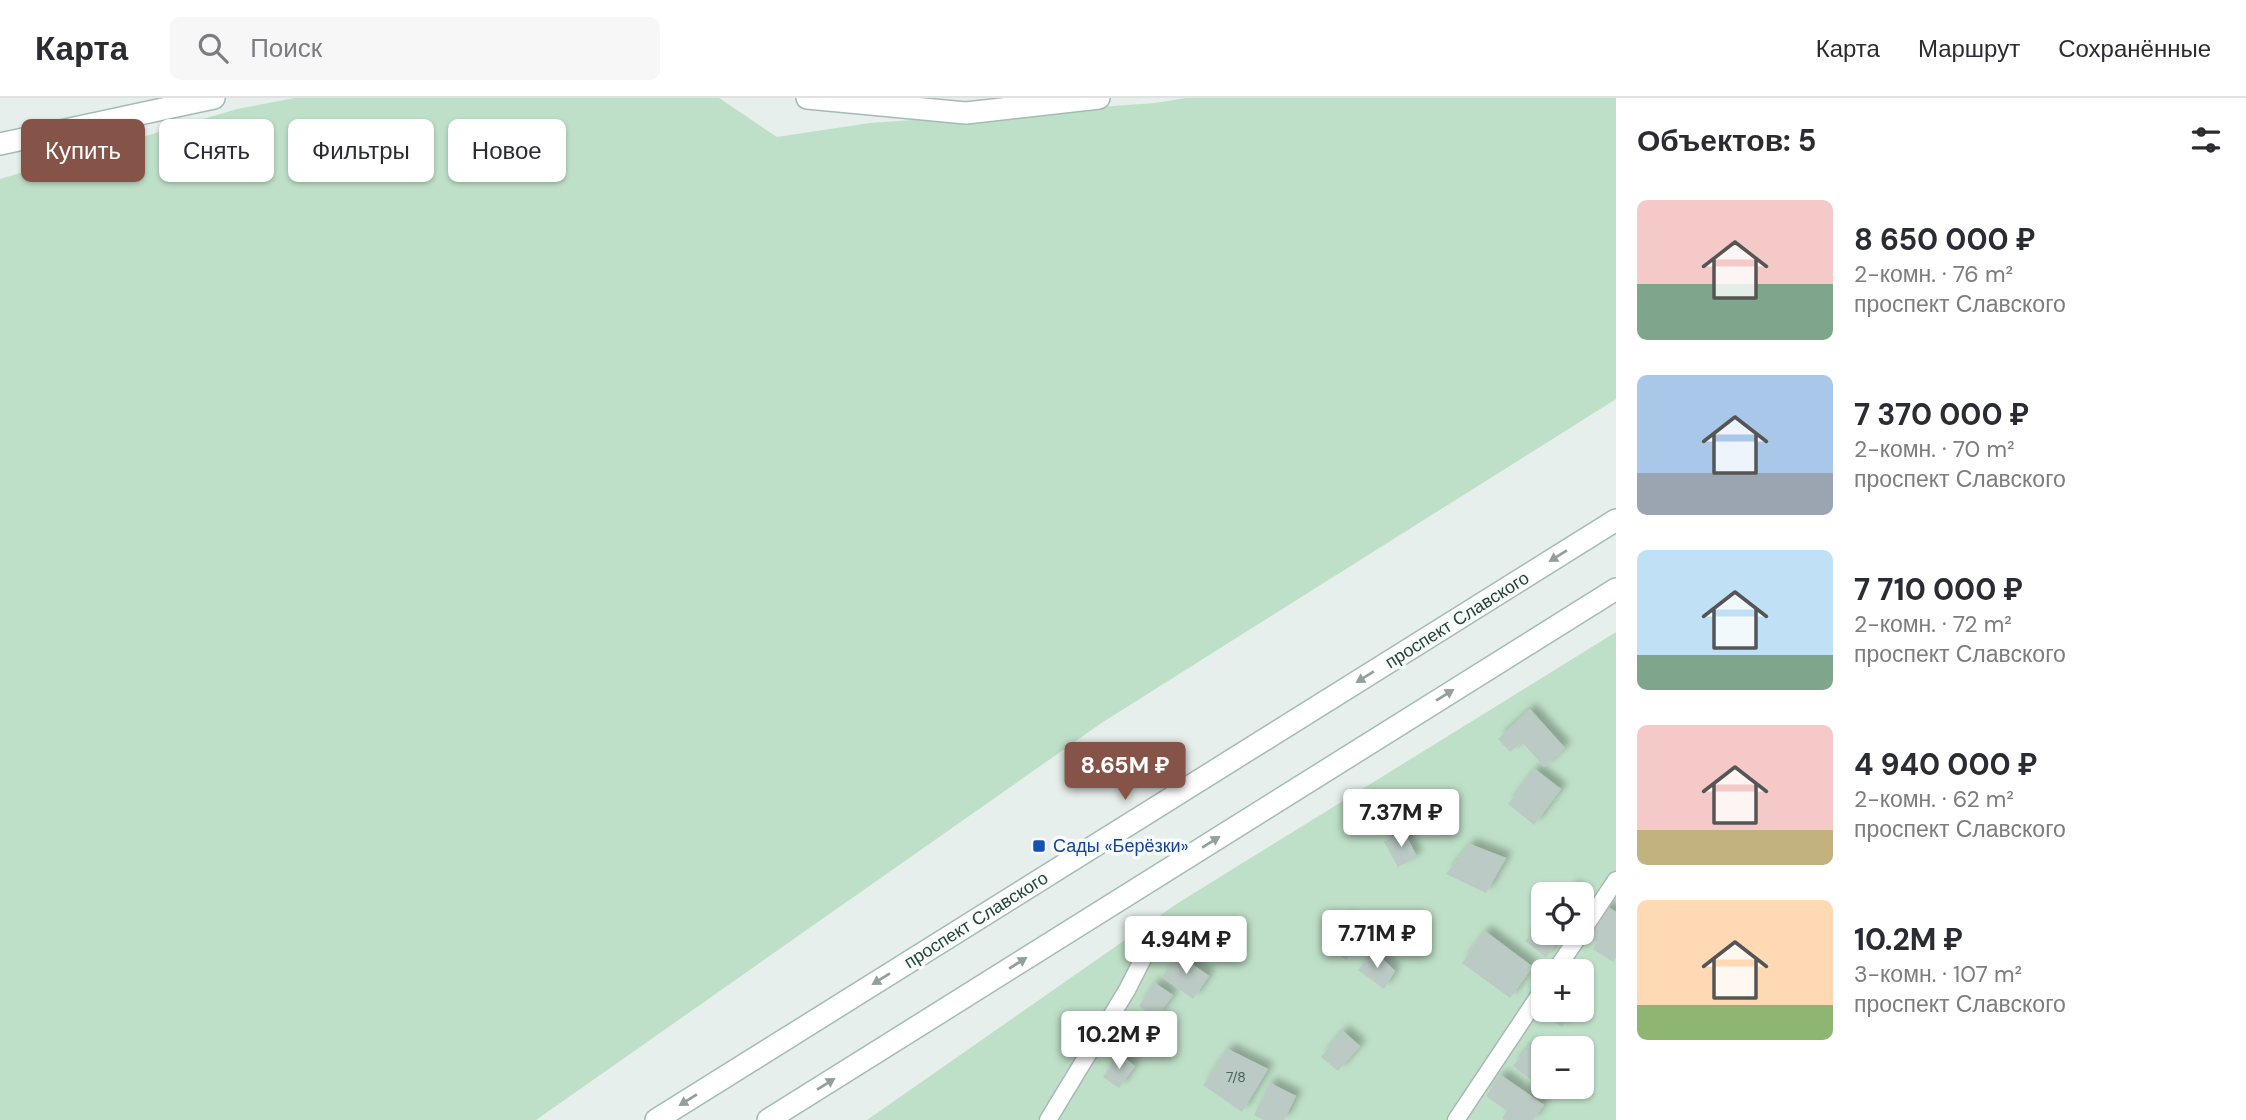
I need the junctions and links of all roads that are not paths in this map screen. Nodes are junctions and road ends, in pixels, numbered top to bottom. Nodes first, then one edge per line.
1 (214, 98) edge
2 (807, 98) edge
3 (1099, 98) edge
4 (0, 144) edge
5 (1616, 520) edge
6 (1616, 589) edge
7 (1616, 880) edge
8 (1594, 913) edge
9 (1155, 935) dead end
10 (1531, 1008) edge
11 (656, 1120) edge
12 (768, 1120) edge
13 (1048, 1120) edge
14 (1456, 1120) edge

1 - 4 main road
2 - 3 main road
5 -> 11 main road, проспект Славского
12 -> 6 main road
7 - 8 lane
9 - 13 lane
10 - 14 lane

